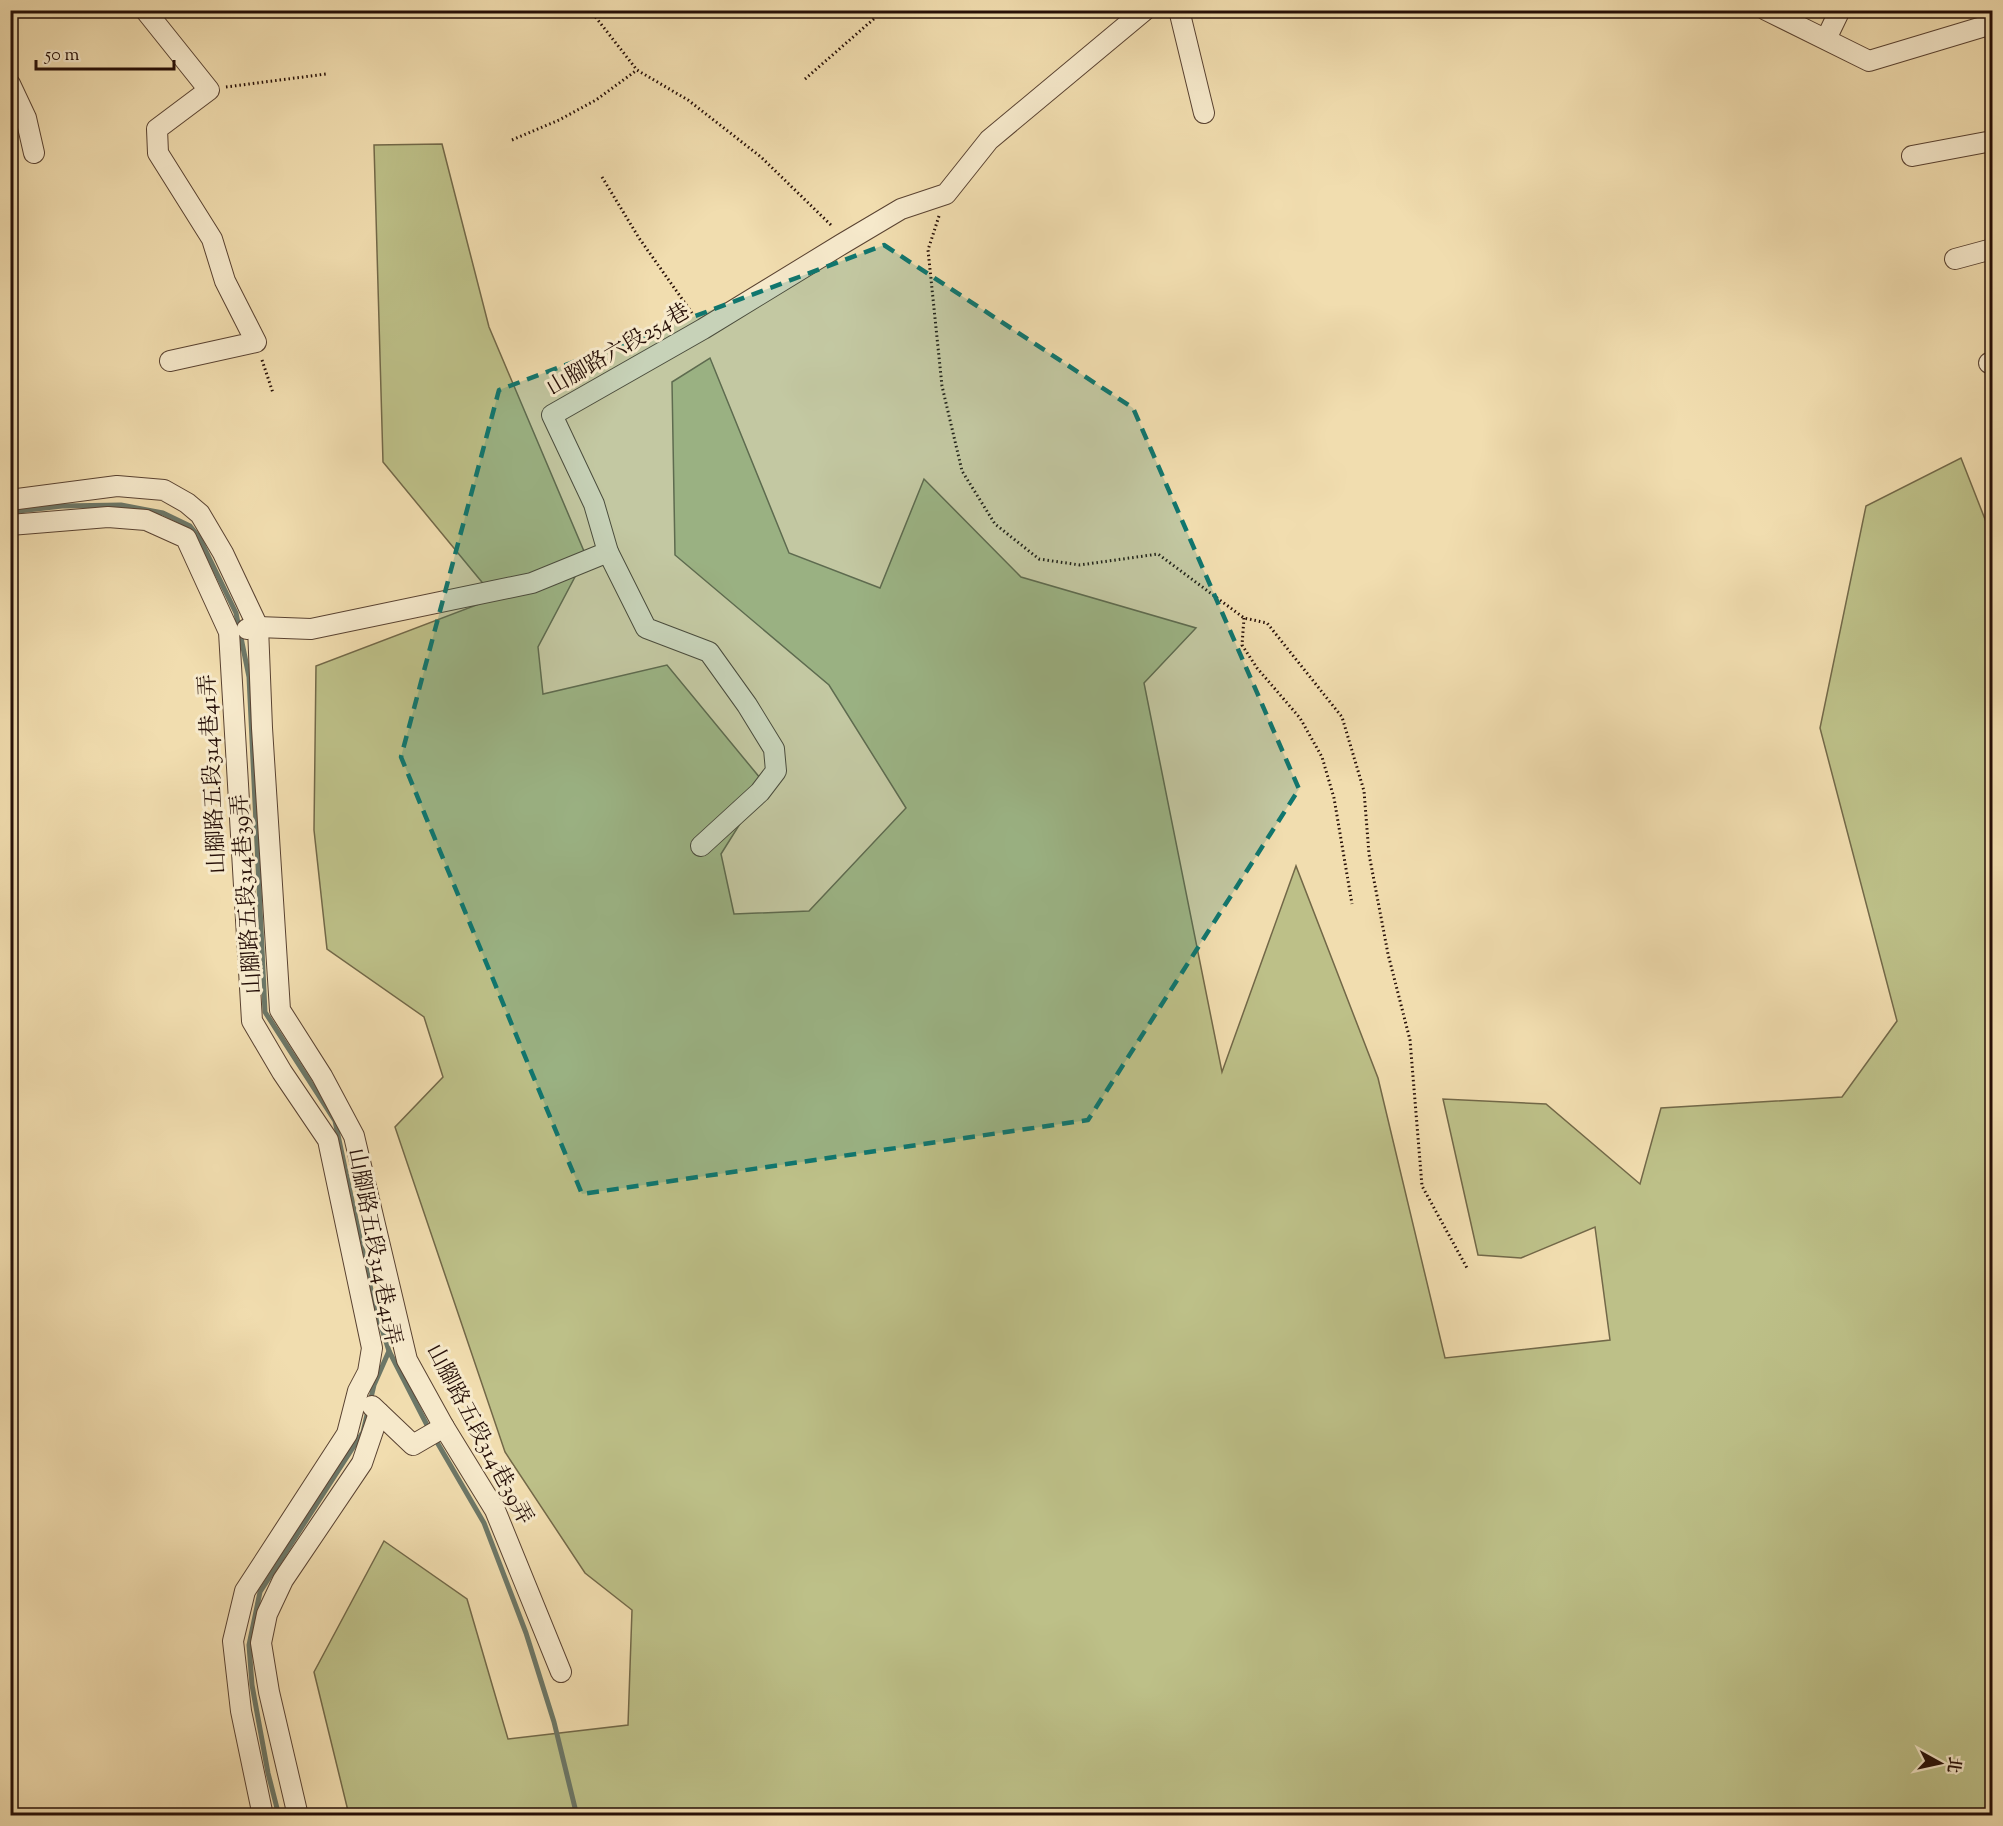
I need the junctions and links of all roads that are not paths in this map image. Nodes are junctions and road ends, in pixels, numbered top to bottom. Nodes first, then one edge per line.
1 (145, 10) edge
2 (1145, 10) edge
3 (1179, 10) edge
4 (1766, 10) edge
5 (1840, 10) edge
6 (1992, 24) edge
7 (1826, 39) junction
8 (10, 84) edge
9 (1204, 113) dead end
10 (1992, 141) edge
11 (34, 153) dead end
12 (1912, 156) dead end
13 (1992, 249) edge
14 (1955, 259) dead end
15 (170, 361) dead end
16 (10, 500) edge
17 (10, 525) edge
18 (608, 552) junction
19 (258, 627) junction
20 (229, 632) junction
21 (701, 846) dead end
22 (358, 1391) junction
23 (379, 1413) junction
24 (444, 1427) junction
25 (561, 1672) dead end
26 (263, 1815) edge
27 (298, 1815) edge

1 - 15 lane
2 - 18 lane, 山腳路六段254巷
3 - 9 lane
4 - 7 lane
5 - 7 lane
6 - 7 lane
8 - 11 lane
10 - 12 lane
13 - 14 lane
16 - 19 lane, 山腳路五段314巷39弄
17 - 20 lane, 山腳路五段314巷41弄
18 - 19 lane
18 - 21 lane, 山腳路六段254巷
19 - 20 lane
19 - 24 lane, 山腳路五段314巷39弄
20 - 22 lane, 山腳路五段314巷41弄
22 - 23 lane
22 - 26 lane, 山腳路五段314巷41弄
23 - 24 lane
23 - 27 lane
24 - 25 lane, 山腳路五段314巷39弄

